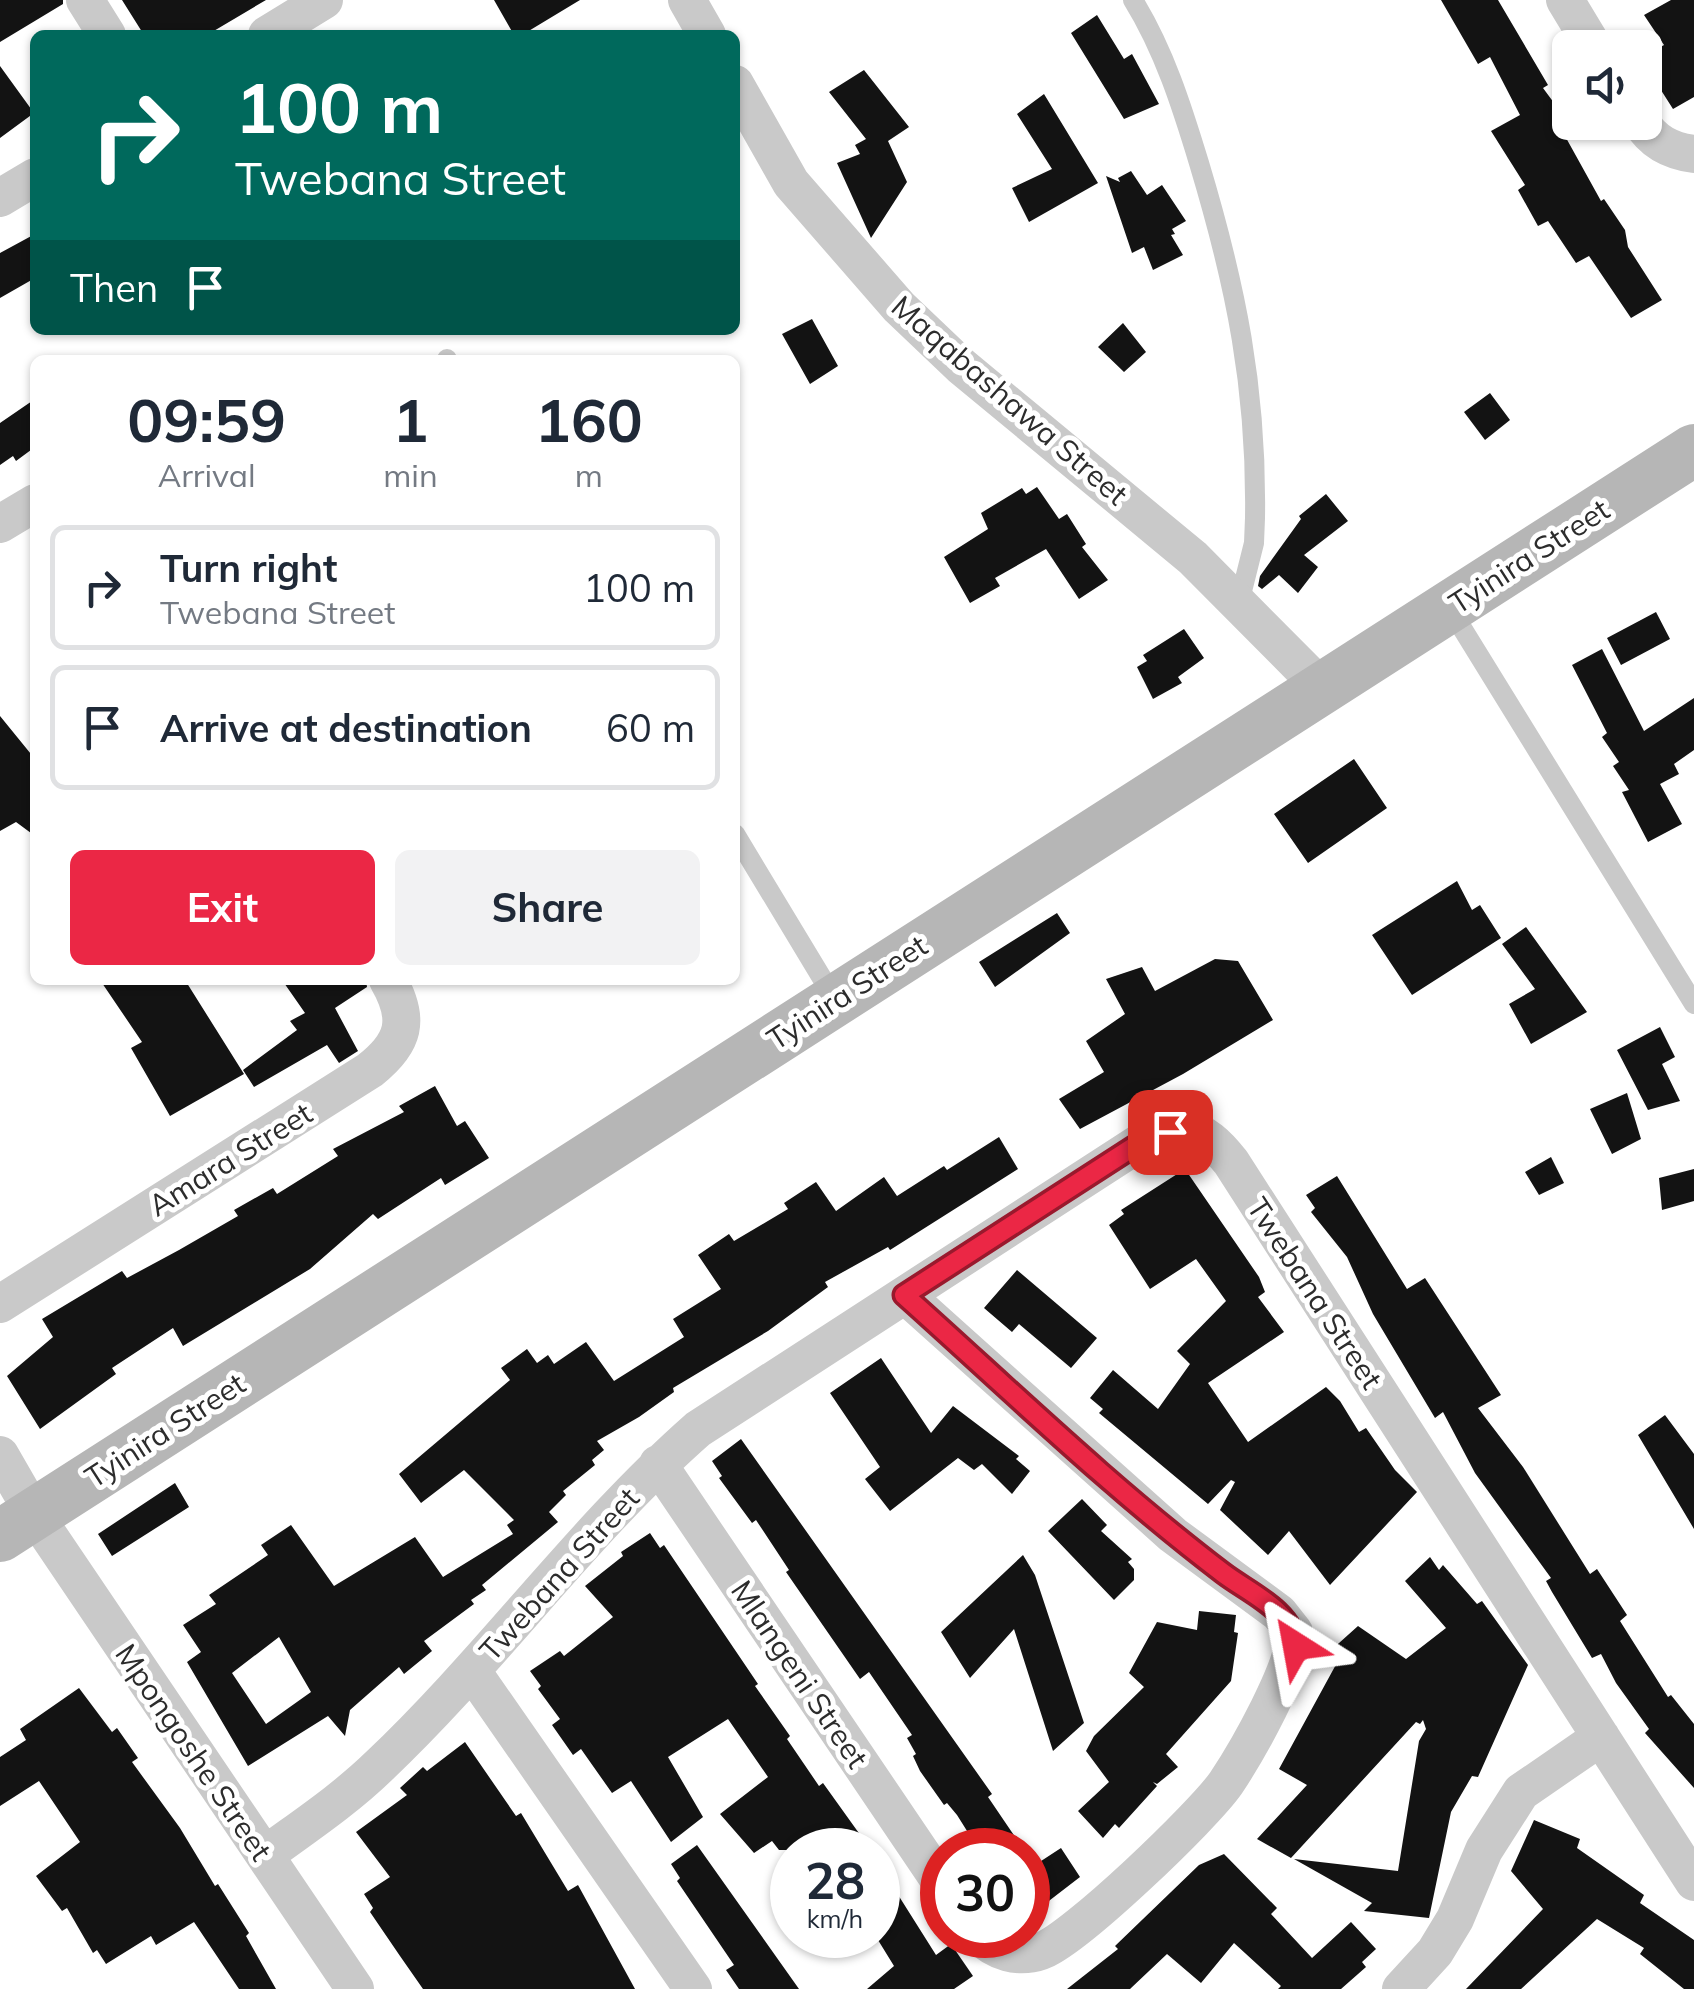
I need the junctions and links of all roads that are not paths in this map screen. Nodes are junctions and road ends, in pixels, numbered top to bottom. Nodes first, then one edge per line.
1 (85, 0) edge
2 (688, 0) edge
3 (1133, 0) edge
4 (1565, 0) edge
5 (306, 5) edge
6 (104, 30) edge
7 (274, 30) edge
8 (704, 30) edge
9 (1583, 30) edge
10 (740, 93) edge
11 (1657, 140) edge
12 (1694, 154) edge
13 (30, 180) edge
14 (0, 198) edge
15 (1694, 450) edge
16 (30, 506) edge
17 (0, 524) edge
18 (1239, 603) junction
19 (1449, 607) junction
20 (1320, 686) junction
21 (740, 842) edge
22 (390, 985) edge
23 (836, 1000) junction
24 (1694, 1004) edge
25 (904, 1295) junction
26 (0, 1304) edge
27 (0, 1455) edge
28 (658, 1464) junction
29 (17, 1525) edge
30 (472, 1671) junction
31 (1601, 1737) junction
32 (920, 1851) edge
33 (264, 1855) junction
34 (1694, 1882) edge
35 (1050, 1947) edge
36 (356, 1989) edge
37 (693, 1989) edge
38 (1402, 1989) edge

1 - 6 street
2 - 8 street
3 - 18 lane
4 - 9 street
5 - 7 street
10 - 18 street, Maqabashawa Street
11 - 12 street
13 - 14 street
15 - 19 street, Tyinira Street
16 - 17 street
18 - 20 street, Maqabashawa Street
19 - 20 street, Tyinira Street
19 - 24 lane
20 - 23 street, Tyinira Street
21 - 23 lane
22 - 26 street, Amara Street
23 - 29 street, Tyinira Street
25 - 28 street, Twebana Street
25 - 31 street, Twebana Street
25 - 35 street
27 - 29 street, Mpongoshe Street
28 - 30 street, Twebana Street
28 - 32 street, Mlangeni Street
29 - 33 street, Mpongoshe Street
30 - 33 street, Twebana Street
30 - 37 street, Twebana Street
31 - 34 street, Twebana Street
31 - 38 street
33 - 36 street, Mpongoshe Street

